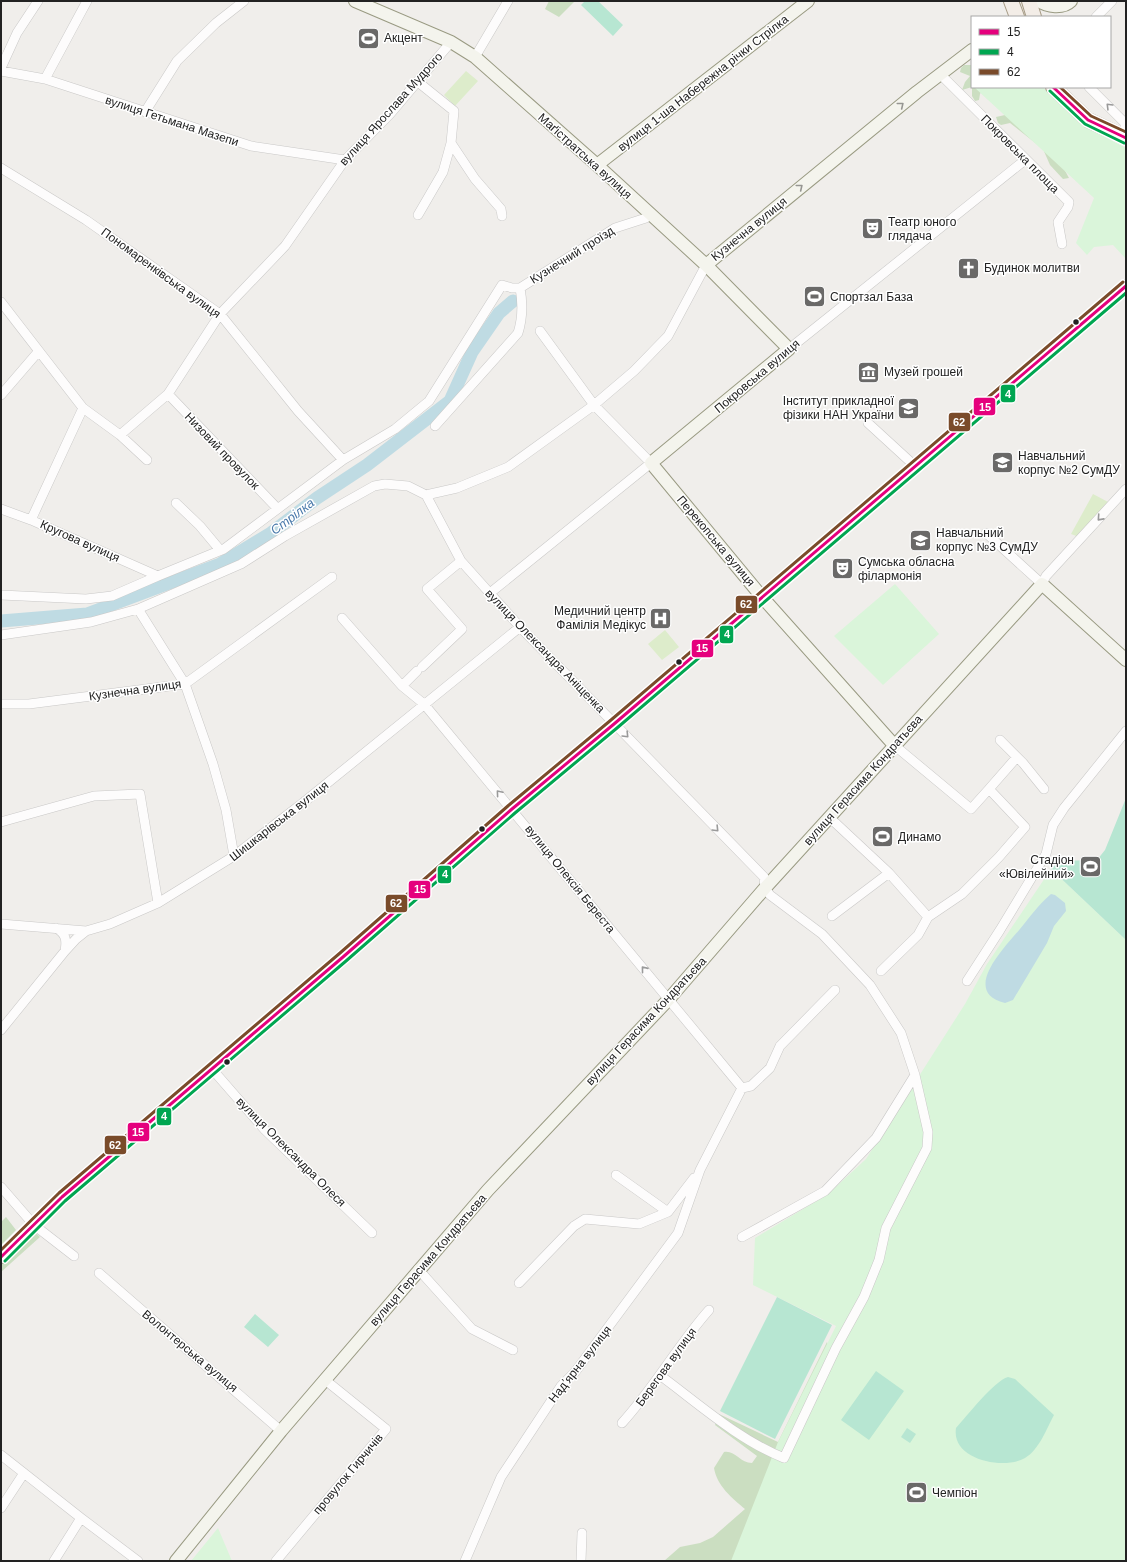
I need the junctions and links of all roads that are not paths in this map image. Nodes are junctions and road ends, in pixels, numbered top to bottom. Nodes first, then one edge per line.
1 (38, 1) edge
2 (87, 1) edge
3 (244, 1) edge
4 (355, 1) edge
5 (508, 1) edge
6 (808, 1) edge
7 (1011, 1) edge
8 (1112, 1) edge
9 (1070, 2) edge
10 (1034, 8) edge
11 (1018, 16) edge
12 (1020, 16) edge
13 (1097, 16) edge
14 (451, 42) junction
15 (971, 51) edge
16 (475, 57) junction
17 (1, 68) edge
18 (1, 71) edge
19 (940, 74) junction
20 (46, 79) junction
21 (418, 82) junction
22 (1054, 88) edge
23 (1090, 88) edge
24 (145, 112) junction
25 (1126, 127) edge
26 (1126, 138) edge
27 (451, 143) junction
28 (345, 160) junction
29 (1025, 160) junction
30 (597, 164) junction
31 (1, 168) edge
32 (418, 215) dead end
33 (650, 215) junction
34 (502, 216) dead end
35 (1062, 244) dead end
36 (706, 265) junction
37 (1126, 286) edge
38 (520, 288) junction
39 (1, 302) edge
40 (220, 314) junction
41 (540, 331) dead end
42 (789, 349) junction
43 (38, 352) junction
44 (168, 394) junction
45 (1, 395) edge
46 (594, 405) junction
47 (83, 408) junction
48 (868, 423) dead end
49 (435, 426) dead end
50 (120, 435) junction
51 (146, 460) dead end
52 (343, 460) junction
53 (651, 463) junction
54 (916, 467) junction
55 (1126, 490) edge
56 (426, 495) junction
57 (176, 503) dead end
58 (277, 508) junction
59 (1, 509) edge
60 (31, 520) junction
61 (986, 533) dead end
62 (220, 550) junction
63 (461, 561) junction
64 (158, 576) junction
65 (332, 577) dead end
66 (1042, 584) junction
67 (490, 593) junction
68 (1, 595) edge
69 (762, 597) junction
70 (138, 609) junction
71 (342, 618) dead end
72 (520, 627) junction
73 (1, 635) edge
74 (1126, 660) edge
75 (184, 684) junction
76 (402, 686) junction
77 (1, 704) edge
78 (424, 704) junction
79 (614, 724) junction
80 (1126, 731) edge
81 (1000, 740) dead end
82 (894, 745) junction
83 (1017, 757) junction
84 (989, 789) junction
85 (1044, 790) dead end
86 (512, 809) junction
87 (829, 818) junction
88 (1, 822) edge
89 (234, 856) junction
90 (889, 873) junction
91 (765, 888) junction
92 (158, 903) junction
93 (832, 916) dead end
94 (928, 917) junction
95 (1, 924) edge
96 (56, 928) junction
97 (86, 931) junction
98 (66, 951) junction
99 (881, 971) dead end
100 (967, 981) dead end
101 (835, 990) dead end
102 (669, 1000) junction
103 (1, 1030) edge
104 (212, 1069) junction
105 (915, 1075) junction
106 (742, 1088) junction
107 (700, 1170) junction
108 (616, 1175) dead end
109 (1, 1187) edge
110 (668, 1212) junction
111 (34, 1225) junction
112 (372, 1233) dead end
113 (742, 1237) dead end
114 (74, 1256) dead end
115 (1, 1257) edge
116 (418, 1269) junction
117 (98, 1273) dead end
118 (519, 1283) dead end
119 (709, 1310) dead end
120 (513, 1350) dead end
121 (661, 1376) junction
122 (324, 1379) junction
123 (622, 1423) dead end
124 (281, 1430) junction
125 (1, 1455) edge
126 (24, 1473) junction
127 (1, 1508) edge
128 (81, 1518) junction
129 (582, 1533) dead end
130 (54, 1561) edge
131 (138, 1561) edge
132 (176, 1561) edge
133 (276, 1561) edge
134 (465, 1561) edge
135 (581, 1561) edge

1 - 17 street
2 - 20 street
3 - 24 street
4 - 14 street, Маґістратська вулиця
5 - 16 street
6 - 30 street, вулиця 1-ша Набережна річки Стрілка
7 - 11 main road
8 - 13 street
9 - 10 street
10 - 12 street
14 - 16 street, Маґістратська вулиця
14 - 21 street, вулиця Ярослава Мудрого
15 - 19 street, Кузнечна вулиця
16 - 30 street, Маґістратська вулиця
18 - 20 street, вулиця Гетьмана Мазепи
19 - 29 street, Покровська площа
36 -> 19 street, Кузнечна вулиця
20 - 24 street, вулиця Гетьмана Мазепи
21 - 27 street
21 - 28 street, вулиця Ярослава Мудрого
22 - 26 main road
25 -> 23 street
24 - 28 street, вулиця Гетьмана Мазепи
27 - 32 street
27 - 34 street
28 - 40 street, вулиця Ярослава Мудрого
29 - 35 street, Покровська площа
29 - 42 street, Покровська вулиця
30 - 33 street, Маґістратська вулиця
31 - 40 street, Пономаренківська вулиця
33 - 36 street, Маґістратська вулиця
33 - 38 street, Кузнечний проїзд
36 - 42 street, Маґістратська вулиця
36 - 46 street, Кузнечна вулиця
37 - 54 street
38 - 49 street, Кузнечний проїзд
38 - 52 street
39 - 43 street
40 - 44 street, вулиця Ярослава Мудрого
40 - 52 street, Пономаренківська вулиця
41 - 46 street, Перекопська вулиця
42 - 53 street, Покровська вулиця
43 - 45 street
43 - 47 street
44 - 50 street, вулиця Ярослава Мудрого
44 - 58 street, Низовий провулок
46 - 53 street, Перекопська вулиця
46 - 56 street, Кузнечна вулиця
47 - 50 street
47 - 60 street
48 - 54 street
50 - 51 street
52 - 58 street
53 - 67 street, Покровська вулиця
53 - 69 street, Перекопська вулиця
54 - 69 street
55 -> 66 street, вулиця Герасима Кондратьєва
56 - 63 street, вулиця Олександра Аніщенка
56 - 70 street
57 - 62 street
58 - 62 street
59 - 60 street, Кругова вулиця
60 - 64 street, Кругова вулиця
61 - 66 street
62 - 64 street
63 - 67 street, вулиця Олександра Аніщенка
63 - 76 street
64 - 68 street
65 - 75 street, Кузнечна вулиця
66 - 74 street
66 - 82 street, вулиця Герасима Кондратьєва
67 - 72 street, вулиця Олександра Аніщенка
69 - 79 street
69 - 82 street, Перекопська вулиця
70 - 73 street
70 - 75 street
71 - 76 street
72 - 78 street, Шишкарівська вулиця
72 - 79 street, вулиця Олександра Аніщенка
75 - 77 street, Кузнечна вулиця
75 - 89 street
76 - 78 street
86 -> 78 street, вулиця Олексія Береста
78 - 89 street, Шишкарівська вулиця
79 - 86 street
79 -> 91 street, вулиця Олександра Аніщенка
80 - 100 street
81 - 83 street
82 - 84 street, Перекопська вулиця
82 - 87 street, вулиця Герасима Кондратьєва
83 - 84 street
83 - 85 street
84 - 94 street
102 -> 86 street, вулиця Олексія Береста
86 - 104 street
87 - 90 street
87 - 91 street, вулиця Герасима Кондратьєва
88 - 92 street
89 - 92 street, Шишкарівська вулиця
90 - 93 street
90 - 94 street
91 - 102 street, вулиця Герасима Кондратьєва
91 - 105 street
92 - 97 street, Шишкарівська вулиця
94 - 99 street
95 - 96 street, Шишкарівська вулиця
96 - 97 street, Шишкарівська вулиця
96 - 98 street
97 - 98 street
98 - 103 street
101 - 106 street
102 - 106 street, вулиця Олексія Береста
102 - 116 street, вулиця Герасима Кондратьєва
104 - 111 street
104 - 112 street, вулиця Олександра Олеся
105 - 113 street
105 - 121 street
106 - 107 street, Надʼярна вулиця
107 - 110 street, Надʼярна вулиця
107 - 134 street, Надʼярна вулиця
108 - 110 street
109 - 111 street
110 - 118 street
111 - 114 street
111 - 115 street
116 - 120 street
116 - 122 street, вулиця Герасима Кондратьєва
117 - 124 street, Волонтерська вулиця
119 - 121 street, Берегова вулиця
121 - 123 street, Берегова вулиця
122 - 124 street, вулиця Герасима Кондратьєва
122 - 133 street, провулок Гирчичів
124 - 132 street, вулиця Герасима Кондратьєва
125 - 126 street
126 - 127 street
126 - 128 street
128 - 130 street
128 - 131 street
129 - 135 street

